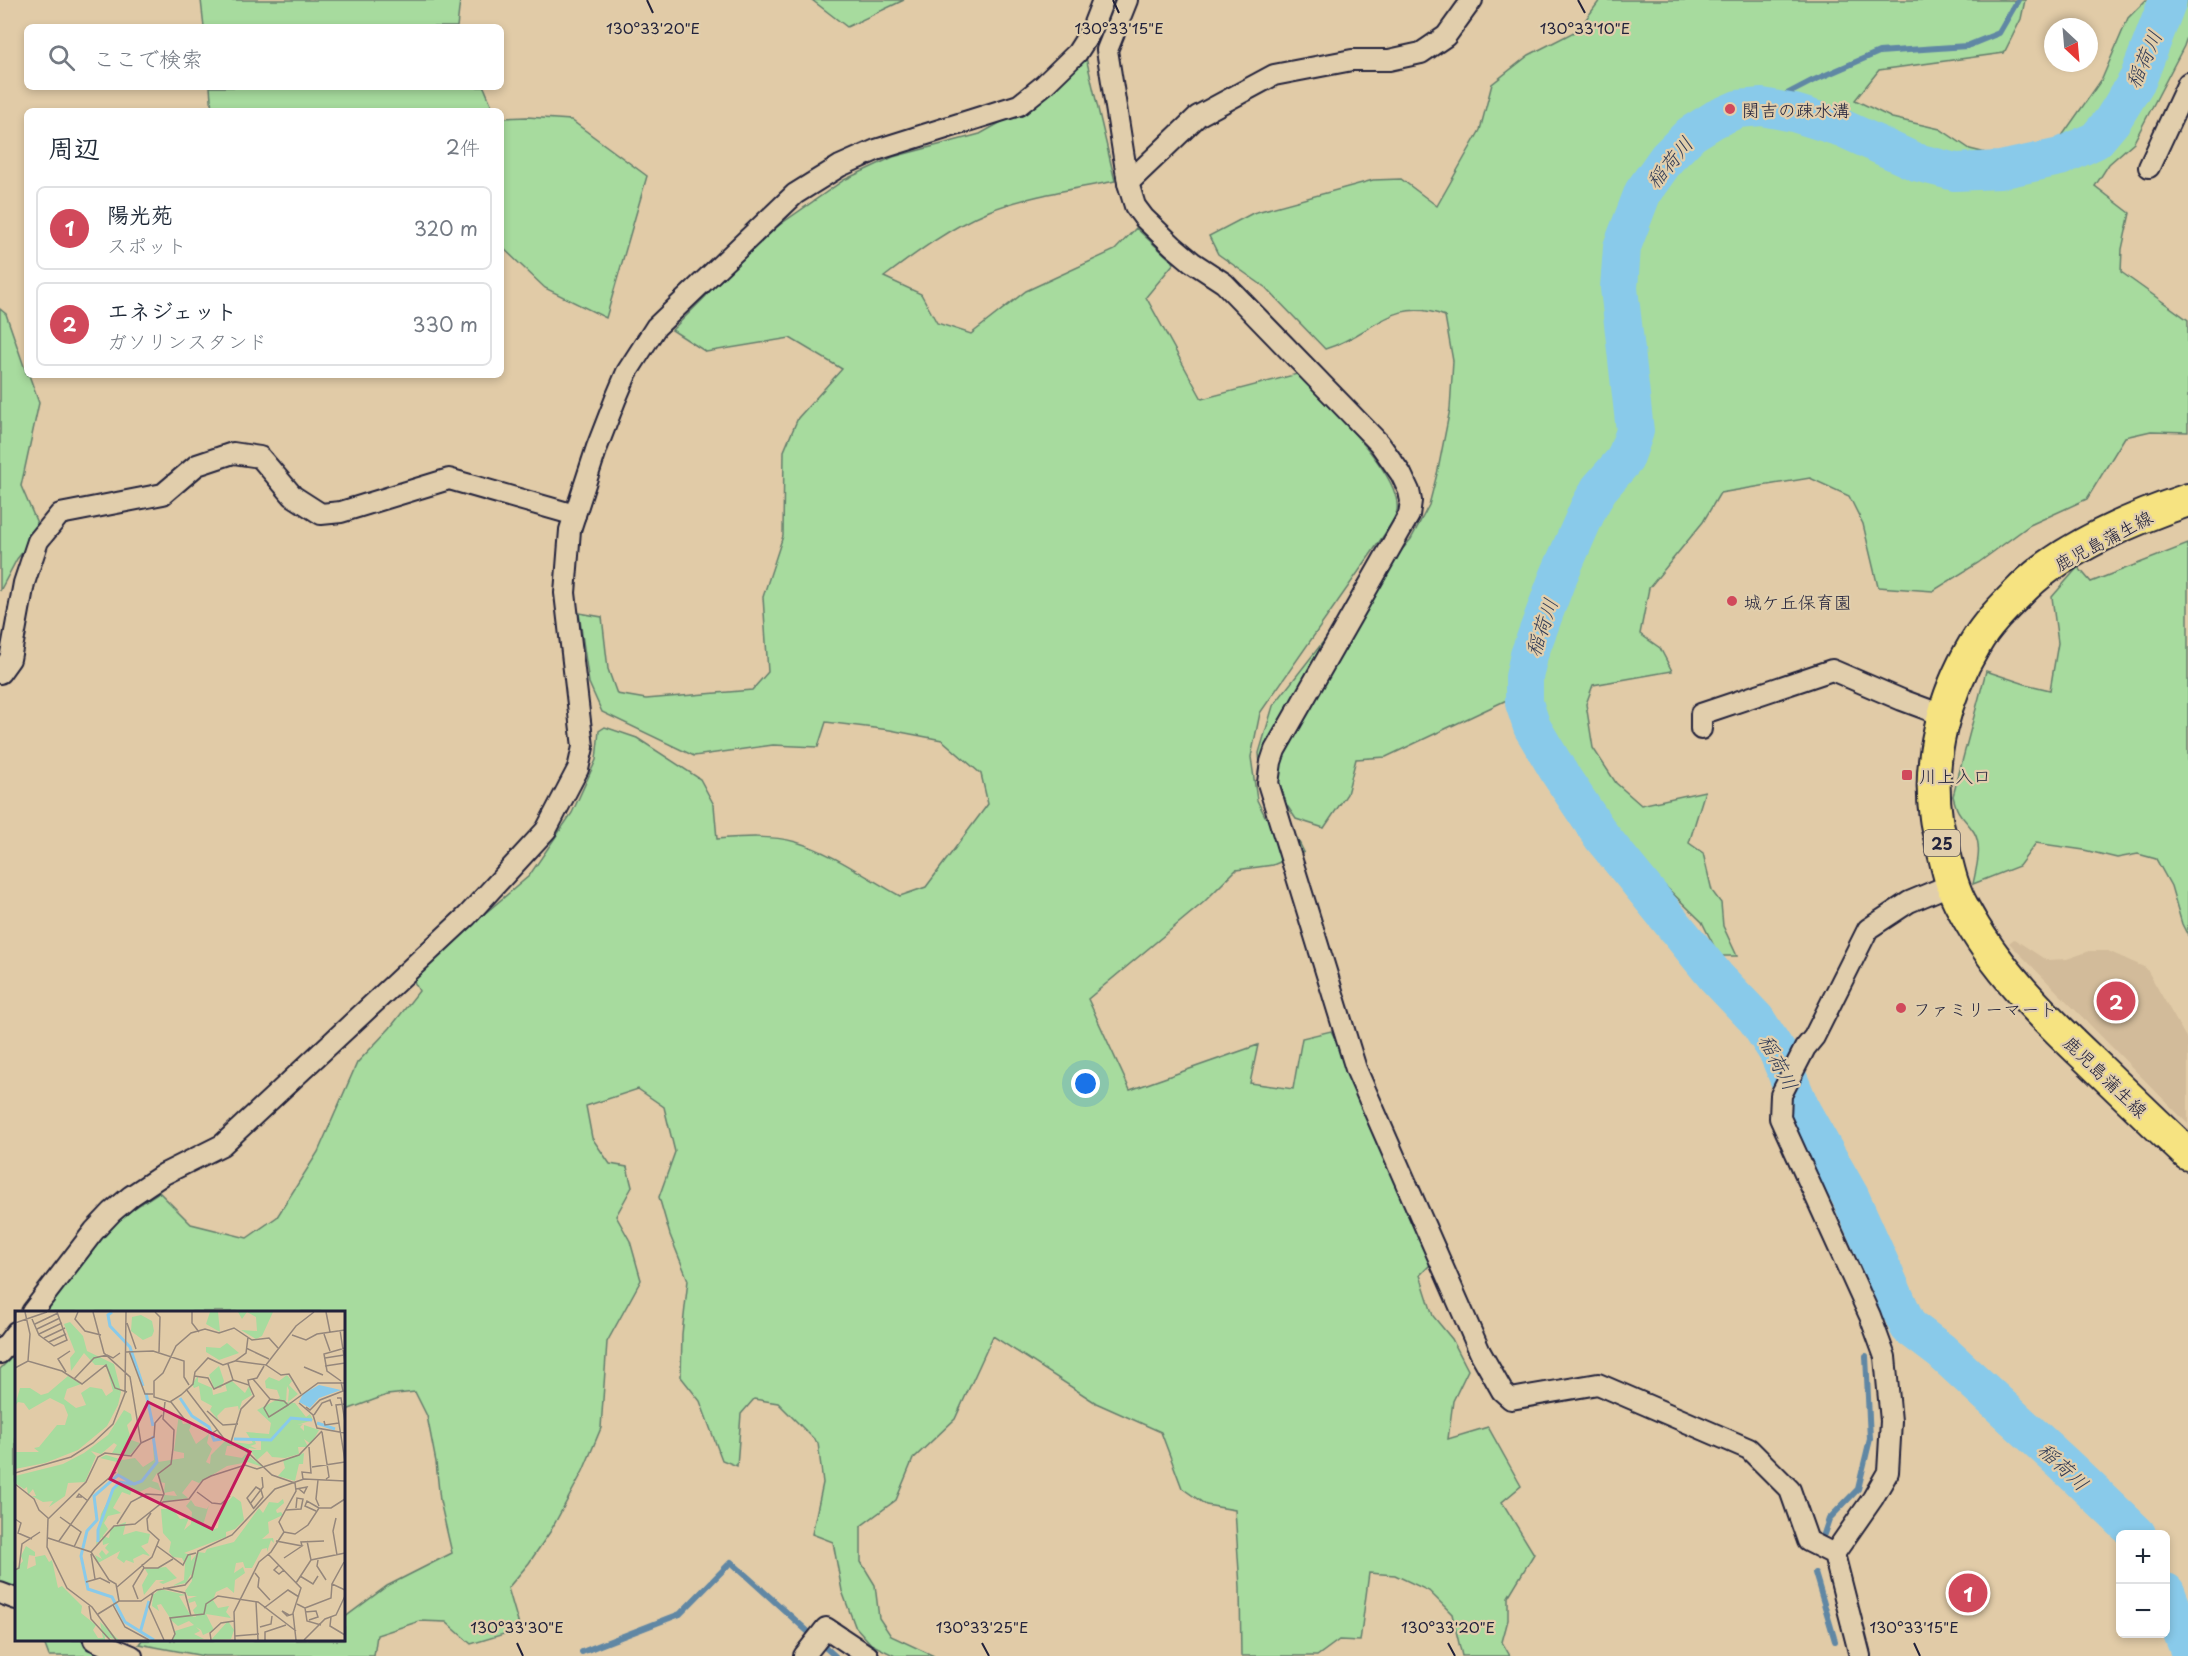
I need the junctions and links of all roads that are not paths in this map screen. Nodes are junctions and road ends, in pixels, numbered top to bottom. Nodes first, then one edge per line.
1 (1103, 0) edge
2 (1127, 0) edge
3 (1472, 0) edge
4 (2188, 83) edge
5 (2149, 167) dead end
6 (1128, 183) junction
7 (2188, 500) edge
8 (575, 515) junction
9 (0, 673) edge
10 (1945, 716) junction
11 (1701, 729) dead end
12 (1952, 884) junction
13 (2188, 1154) edge
14 (33, 1311) edge
15 (15, 1333) edge
16 (0, 1353) edge
17 (1834, 1554) junction
18 (0, 1593) edge
19 (15, 1599) edge
20 (96, 1641) edge
21 (806, 1653) edge
22 (132, 1656) edge
23 (868, 1656) edge
24 (1860, 1656) edge

1 - 8 street
2 - 6 street
3 - 6 street
4 - 5 street
6 - 17 street
7 - 10 main road, 鹿児島蒲生線 / 25
8 - 9 street
8 - 14 street
10 - 11 street
10 - 12 main road, 鹿児島蒲生線 / 25
12 - 13 main road, 鹿児島蒲生線 / 25
12 - 17 street
15 - 16 street
17 - 24 street
18 - 19 street
20 - 22 street
21 - 23 street

